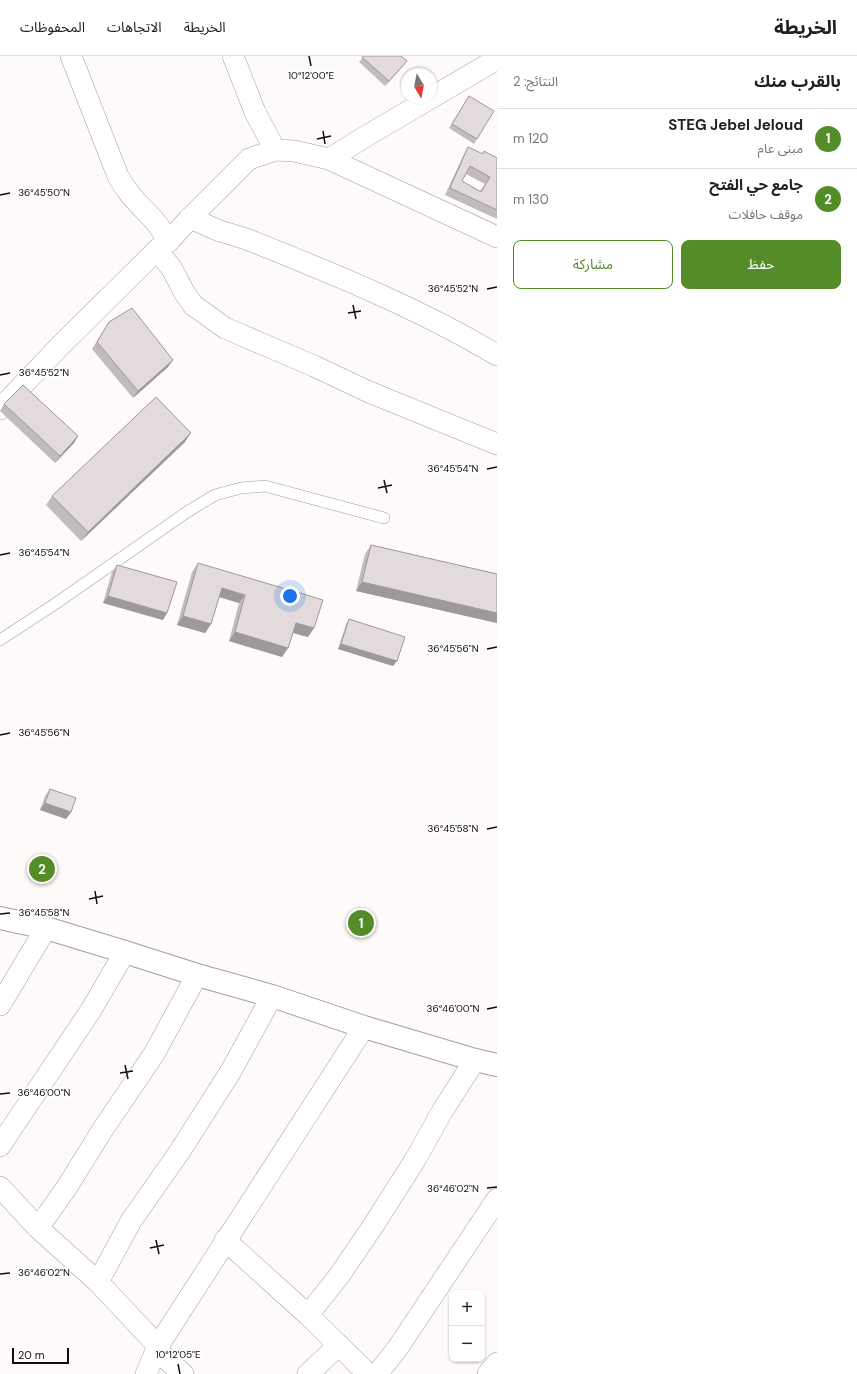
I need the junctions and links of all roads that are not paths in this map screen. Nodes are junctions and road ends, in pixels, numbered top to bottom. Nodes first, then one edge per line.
1 (71, 56) edge
2 (233, 56) edge
3 (492, 60) edge
4 (275, 150) junction
5 (329, 159) junction
6 (190, 218) junction
7 (497, 236) edge
8 (163, 246) junction
9 (497, 355) edge
10 (0, 409) edge
11 (497, 444) edge
12 (384, 518) dead end
13 (0, 640) edge
14 (0, 918) edge
15 (46, 928) junction
16 (125, 952) junction
17 (197, 975) junction
18 (272, 996) junction
19 (0, 1005) edge
20 (364, 1026) junction
21 (476, 1060) junction
22 (497, 1065) edge
23 (0, 1146) edge
24 (0, 1187) edge
25 (497, 1199) edge
26 (38, 1228) junction
27 (225, 1240) junction
28 (98, 1282) junction
29 (308, 1315) junction
30 (339, 1345) junction
31 (157, 1348) junction
32 (497, 1363) edge
33 (146, 1374) edge
34 (183, 1374) edge
35 (308, 1374) edge
36 (368, 1374) edge
37 (377, 1374) edge
38 (488, 1374) edge

1 - 8 street
2 - 4 street
3 - 5 street
4 - 5 street
4 - 6 street
5 - 7 street
6 - 8 street
6 - 9 street
8 - 10 street
8 - 11 street
12 - 13 lane
14 - 15 main road
15 - 16 main road
15 - 19 street
16 - 17 main road
16 - 23 street
17 - 18 main road
17 - 26 street
18 - 20 main road
18 - 28 street
20 - 21 main road
20 - 27 street
21 - 22 main road
21 - 29 street
24 - 26 street
25 - 37 street
26 - 28 street
27 - 29 street
27 - 31 street
28 - 31 street
29 - 30 street
30 - 35 street
30 - 36 street
31 - 33 street
31 - 34 street
32 - 38 street

